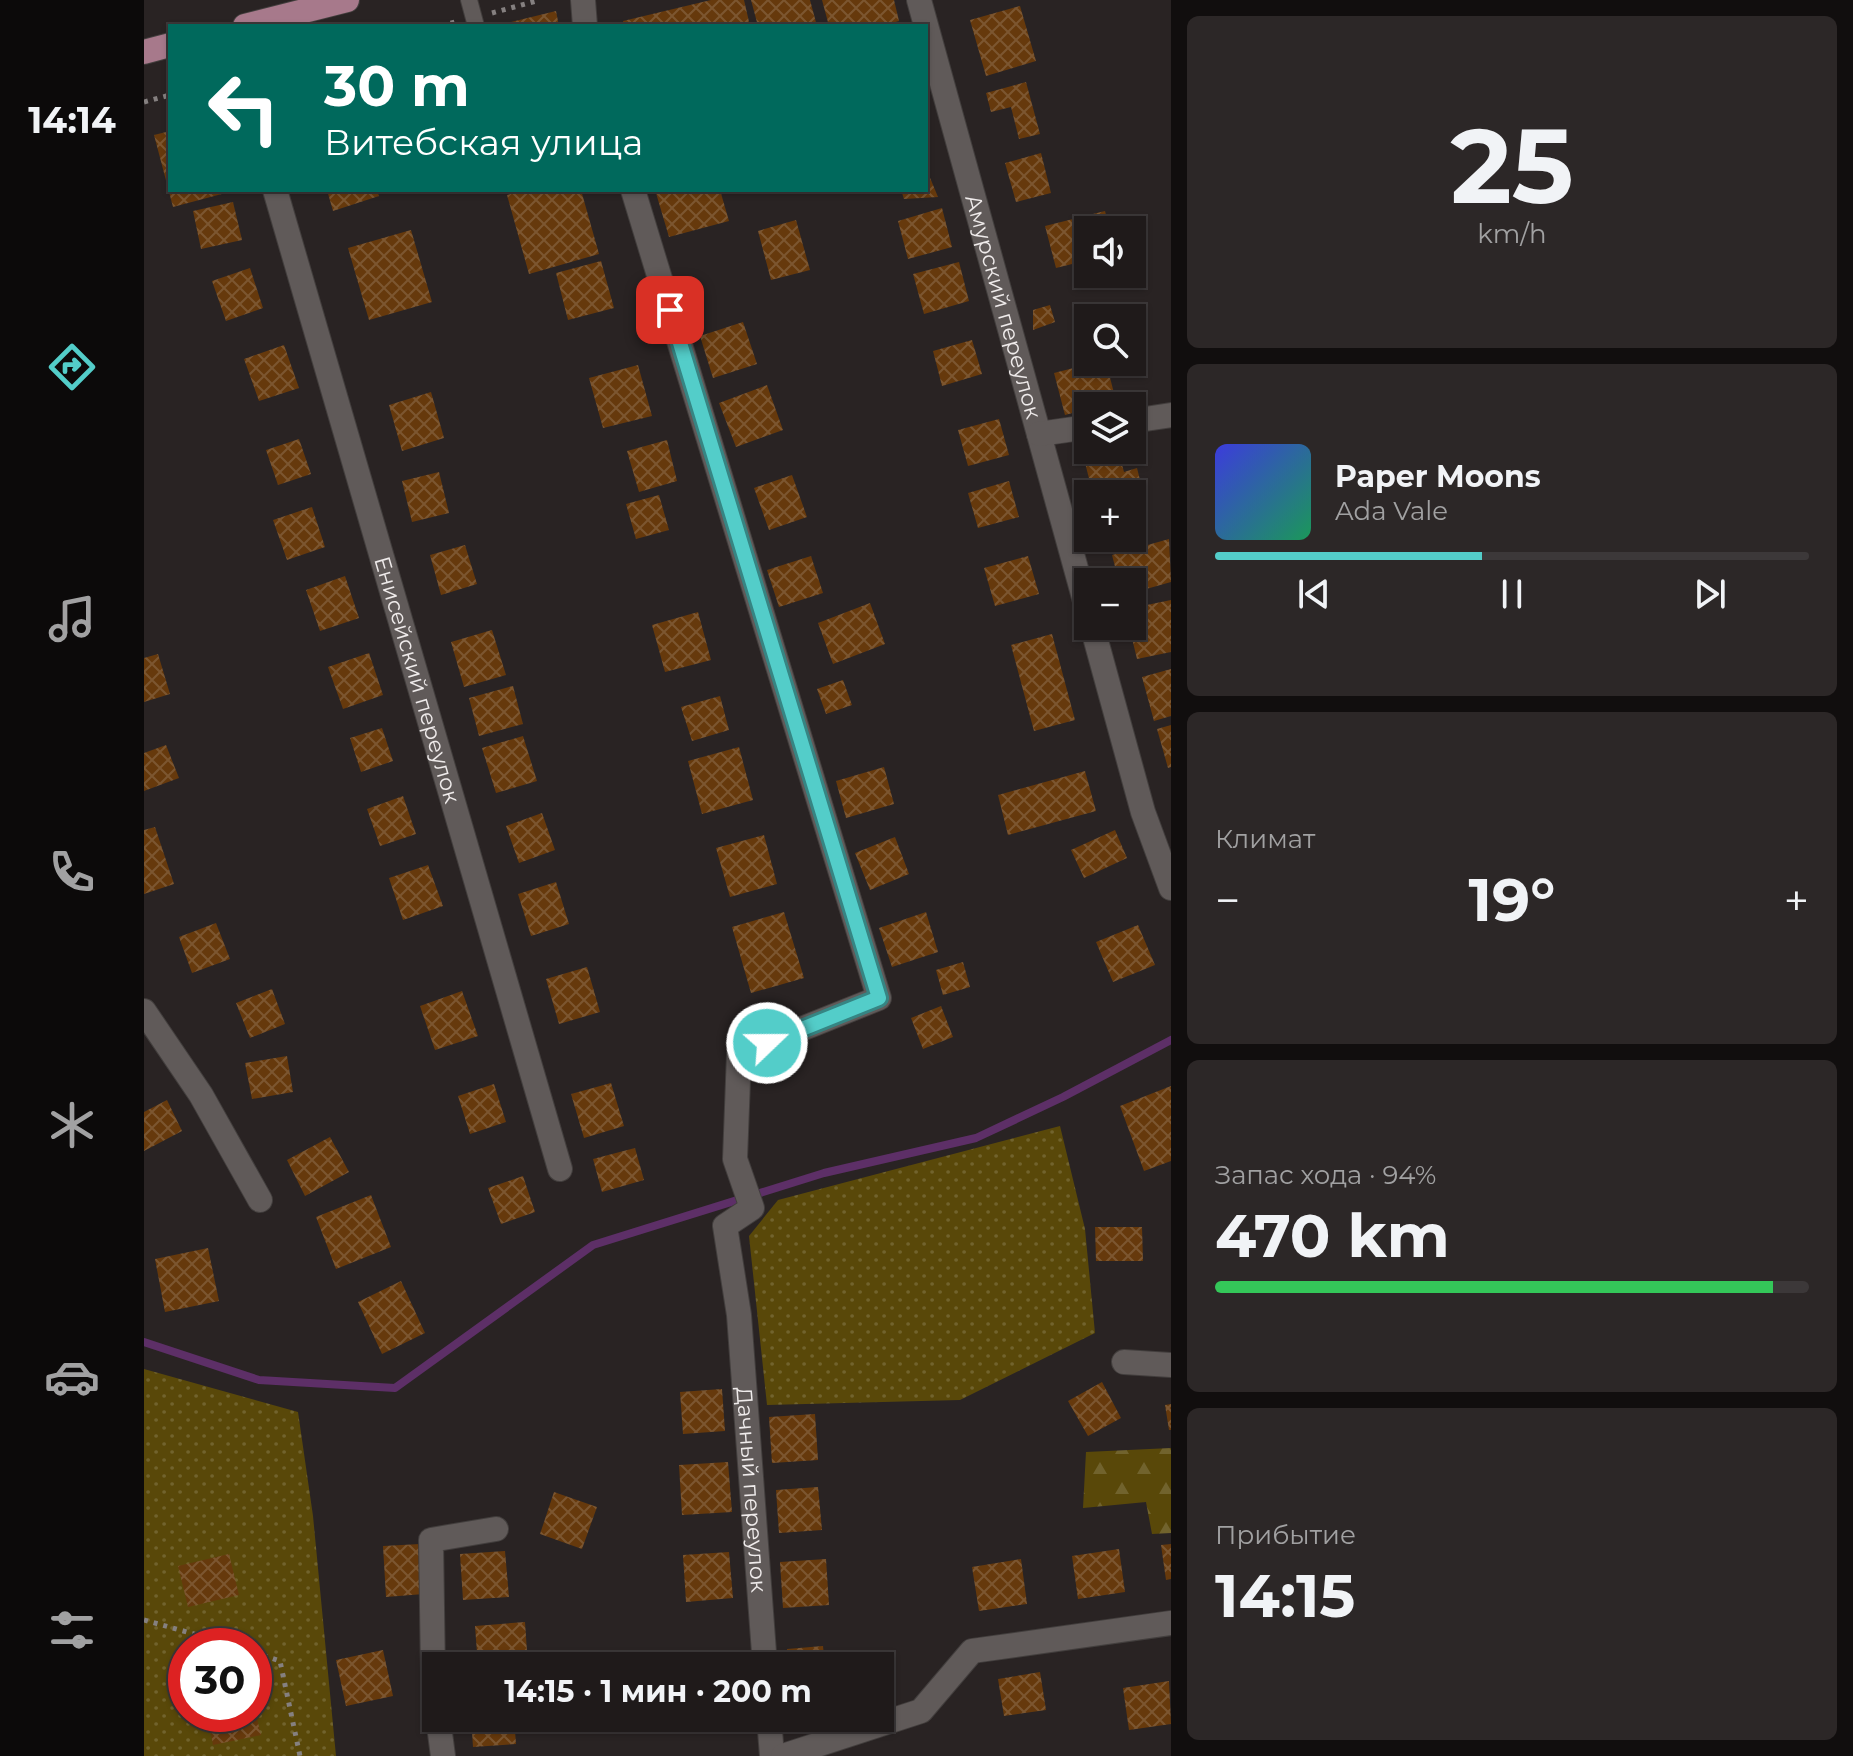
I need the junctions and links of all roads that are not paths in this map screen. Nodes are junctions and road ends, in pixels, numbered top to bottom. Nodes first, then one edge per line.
1 (347, 0) edge
2 (469, 0) edge
3 (583, 0) edge
4 (919, 0) edge
5 (253, 24) edge
6 (475, 24) edge
7 (585, 24) edge
8 (926, 24) edge
9 (928, 33) edge
10 (168, 46) edge
11 (144, 52) edge
12 (276, 192) edge
13 (634, 192) edge
14 (1171, 415) edge
15 (1146, 419) edge
16 (1074, 429) edge
17 (1039, 434) junction
18 (1076, 568) edge
19 (1096, 640) edge
20 (1171, 888) edge
21 (144, 1011) edge
22 (560, 1169) dead end
23 (260, 1200) dead end
24 (1124, 1362) dead end
25 (1171, 1365) edge
26 (496, 1529) dead end
27 (1171, 1623) edge
28 (433, 1652) edge
29 (764, 1652) edge
30 (440, 1732) edge
31 (770, 1732) edge
32 (443, 1756) edge
33 (772, 1756) edge
34 (783, 1756) edge

1 - 5 main road
2 - 6 lane
3 - 7 street
4 - 8 street, Амурский переулок
9 - 17 street, Амурский переулок
10 - 11 main road
12 - 22 street, Енисейский переулок
13 - 29 street, Дачный переулок
14 - 15 street
16 - 17 street
17 - 18 street, Амурский переулок
19 - 20 street
21 - 23 street
24 - 25 street
26 - 28 street
27 - 34 street
30 - 32 street
31 - 33 street

